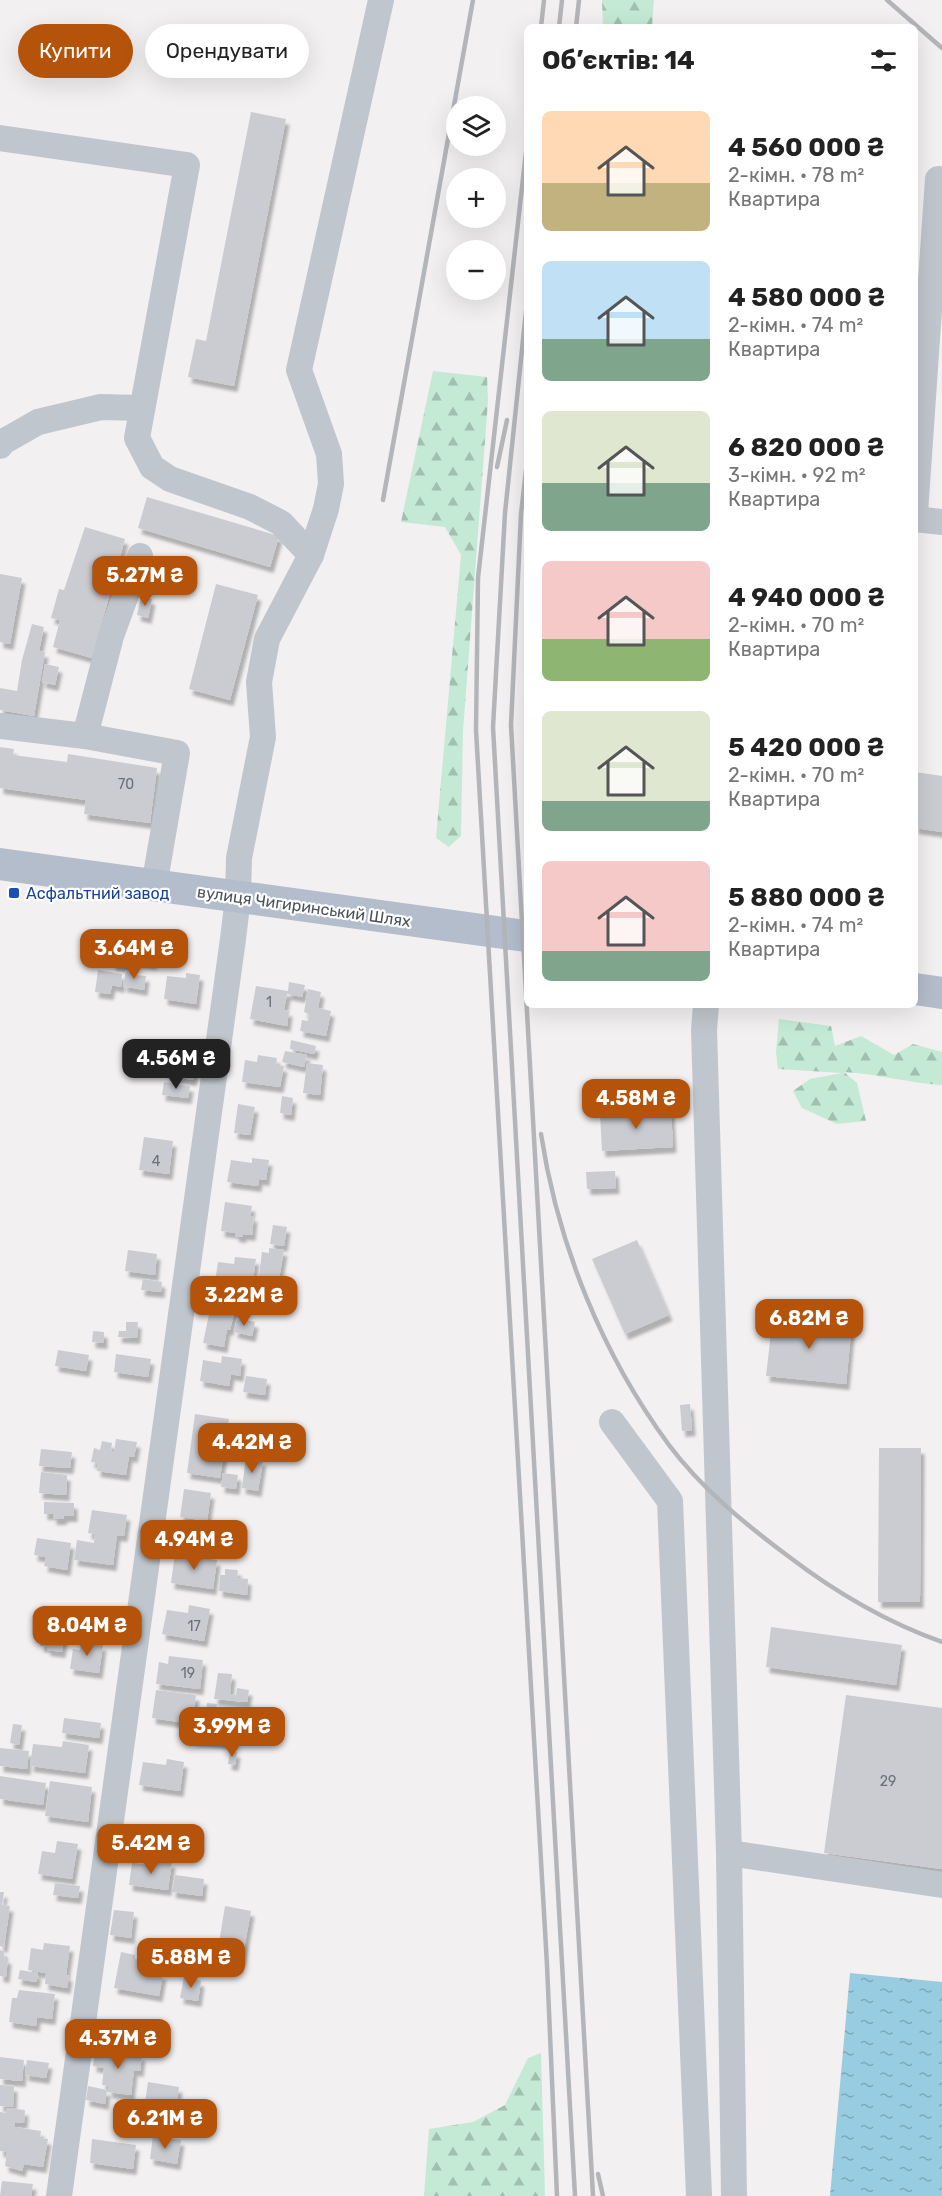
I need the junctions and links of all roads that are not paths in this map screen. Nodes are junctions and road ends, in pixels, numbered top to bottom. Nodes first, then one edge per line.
1 (381, 0) edge
2 (0, 138) edge
3 (938, 178) dead end
4 (142, 408) junction
5 (0, 446) edge
6 (918, 469) edge
7 (918, 519) edge
8 (942, 522) edge
9 (311, 555) junction
10 (140, 556) dead end
11 (0, 726) edge
12 (85, 736) junction
13 (0, 864) edge
14 (154, 886) junction
15 (238, 897) junction
16 (524, 936) edge
17 (918, 989) edge
18 (942, 993) edge
19 (706, 1008) edge
20 (612, 1422) dead end
21 (729, 1853) junction
22 (942, 1885) edge
23 (734, 2192) edge
24 (59, 2196) edge
25 (699, 2196) edge
26 (704, 2196) edge

1 - 9 street
2 - 4 street
3 - 6 street
4 - 5 street
4 - 9 street
7 - 8 street
9 - 15 street
10 - 12 street
11 - 12 street
12 - 14 street
13 - 14 main road, вулиця Чигиринський Шлях
14 - 15 main road, вулиця Чигиринський Шлях
15 - 16 main road, вулиця Чигиринський Шлях
15 - 24 street
17 - 18 main road
19 - 21 street
20 - 25 street
21 - 22 street
21 - 23 street
23 - 26 street

